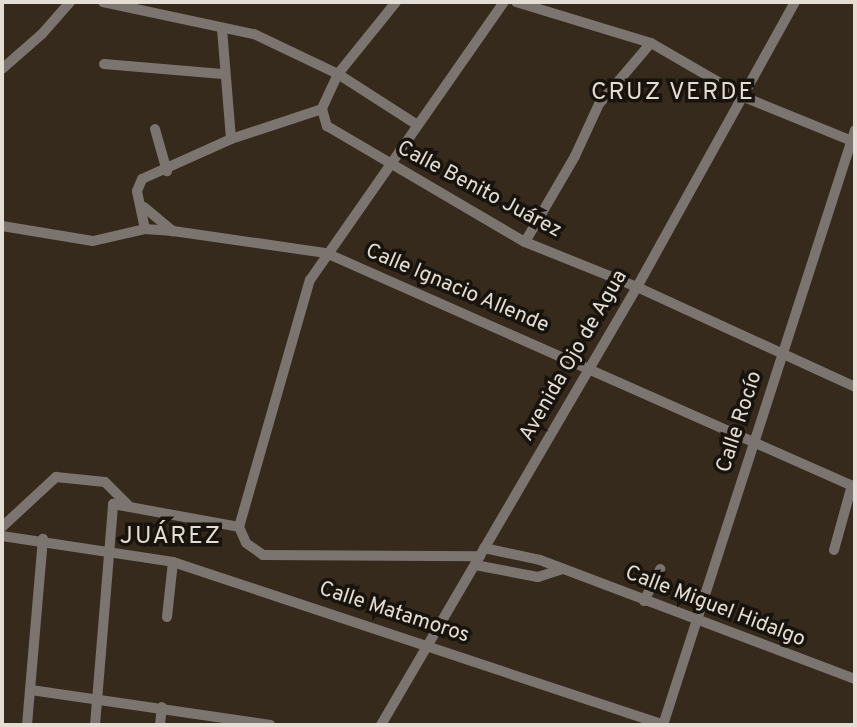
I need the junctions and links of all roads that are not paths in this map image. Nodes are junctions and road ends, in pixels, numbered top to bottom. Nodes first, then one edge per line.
1 (70, 2) edge
2 (103, 2) edge
3 (396, 2) edge
4 (504, 2) edge
5 (516, 2) edge
6 (795, 2) edge
7 (222, 29) junction
8 (651, 43) junction
9 (104, 64) dead end
10 (2, 69) edge
11 (223, 74) junction
12 (338, 74) junction
13 (744, 97) junction
14 (322, 109) junction
15 (416, 124) junction
16 (155, 128) dead end
17 (853, 135) edge
18 (231, 139) junction
19 (390, 164) junction
20 (167, 171) junction
21 (144, 207) junction
22 (2, 226) edge
23 (145, 229) junction
24 (173, 231) junction
25 (524, 242) junction
26 (326, 253) junction
27 (637, 287) junction
28 (783, 353) junction
29 (590, 368) junction
30 (855, 387) edge
31 (754, 441) junction
32 (854, 486) edge
33 (130, 507) junction
34 (2, 527) edge
35 (239, 527) junction
36 (2, 536) edge
37 (43, 539) junction
38 (834, 550) dead end
39 (109, 551) junction
40 (480, 556) junction
41 (173, 562) junction
42 (563, 569) junction
43 (660, 569) dead end
44 (644, 601) junction
45 (167, 617) dead end
46 (696, 622) junction
47 (428, 644) junction
48 (855, 679) edge
49 (31, 690) junction
50 (97, 698) junction
51 (162, 707) junction
52 (27, 725) edge
53 (95, 725) edge
54 (160, 725) edge
55 (270, 725) edge
56 (381, 725) edge
57 (663, 725) edge

1 - 10 street
2 - 7 street
3 - 12 street
4 - 15 street
5 - 8 street
6 - 13 street, Avenida Ojo de Agua
7 - 11 street
7 - 12 street
8 - 13 street
8 - 25 street
9 - 11 street
11 - 18 street
12 - 14 street
12 - 15 street
13 - 17 street
13 - 27 street, Avenida Ojo de Agua
14 - 18 street
14 - 19 street, Calle Benito Juárez
15 - 19 street
16 - 20 street
17 - 28 street, Calle Rocío
18 - 20 street
19 - 25 street, Calle Benito Juárez
19 - 26 street
20 - 21 street
21 - 23 street
21 - 24 street
22 - 23 street, Calle Ignacio Allende
23 - 24 street, Calle Ignacio Allende
24 - 26 street, Calle Ignacio Allende
25 - 27 street, Calle Benito Juárez
26 - 29 street, Calle Ignacio Allende
26 - 35 street
27 - 28 street, Calle Benito Juárez
27 - 29 street, Avenida Ojo de Agua
28 - 30 street, Calle Benito Juárez
28 - 31 street, Calle Rocío
29 - 31 street, Calle Ignacio Allende
29 - 40 street, Avenida Ojo de Agua
31 - 32 street, Calle Ignacio Allende
31 - 46 street, Calle Rocío
32 - 38 street
33 - 34 street
33 - 35 street
33 - 39 street
35 - 40 street, Calle Miguel Hidalgo
36 - 37 street
37 - 39 street
37 - 49 street
39 - 41 street, Calle Matamoros
39 - 50 street
40 - 42 street, Calle Miguel Hidalgo
40 - 42 street, Calle Miguel Hidalgo
40 - 47 street, Avenida Ojo de Agua
41 - 45 street
41 - 47 street, Calle Matamoros
42 - 44 street, Calle Miguel Hidalgo
43 - 44 street
44 - 46 street, Calle Miguel Hidalgo
46 - 48 street, Calle Miguel Hidalgo
46 - 57 street, Calle Rocío
47 - 56 street, Avenida Ojo de Agua
47 - 57 street, Calle Matamoros
49 - 50 street
49 - 52 street
50 - 51 street
50 - 53 street
51 - 54 street
51 - 55 street

